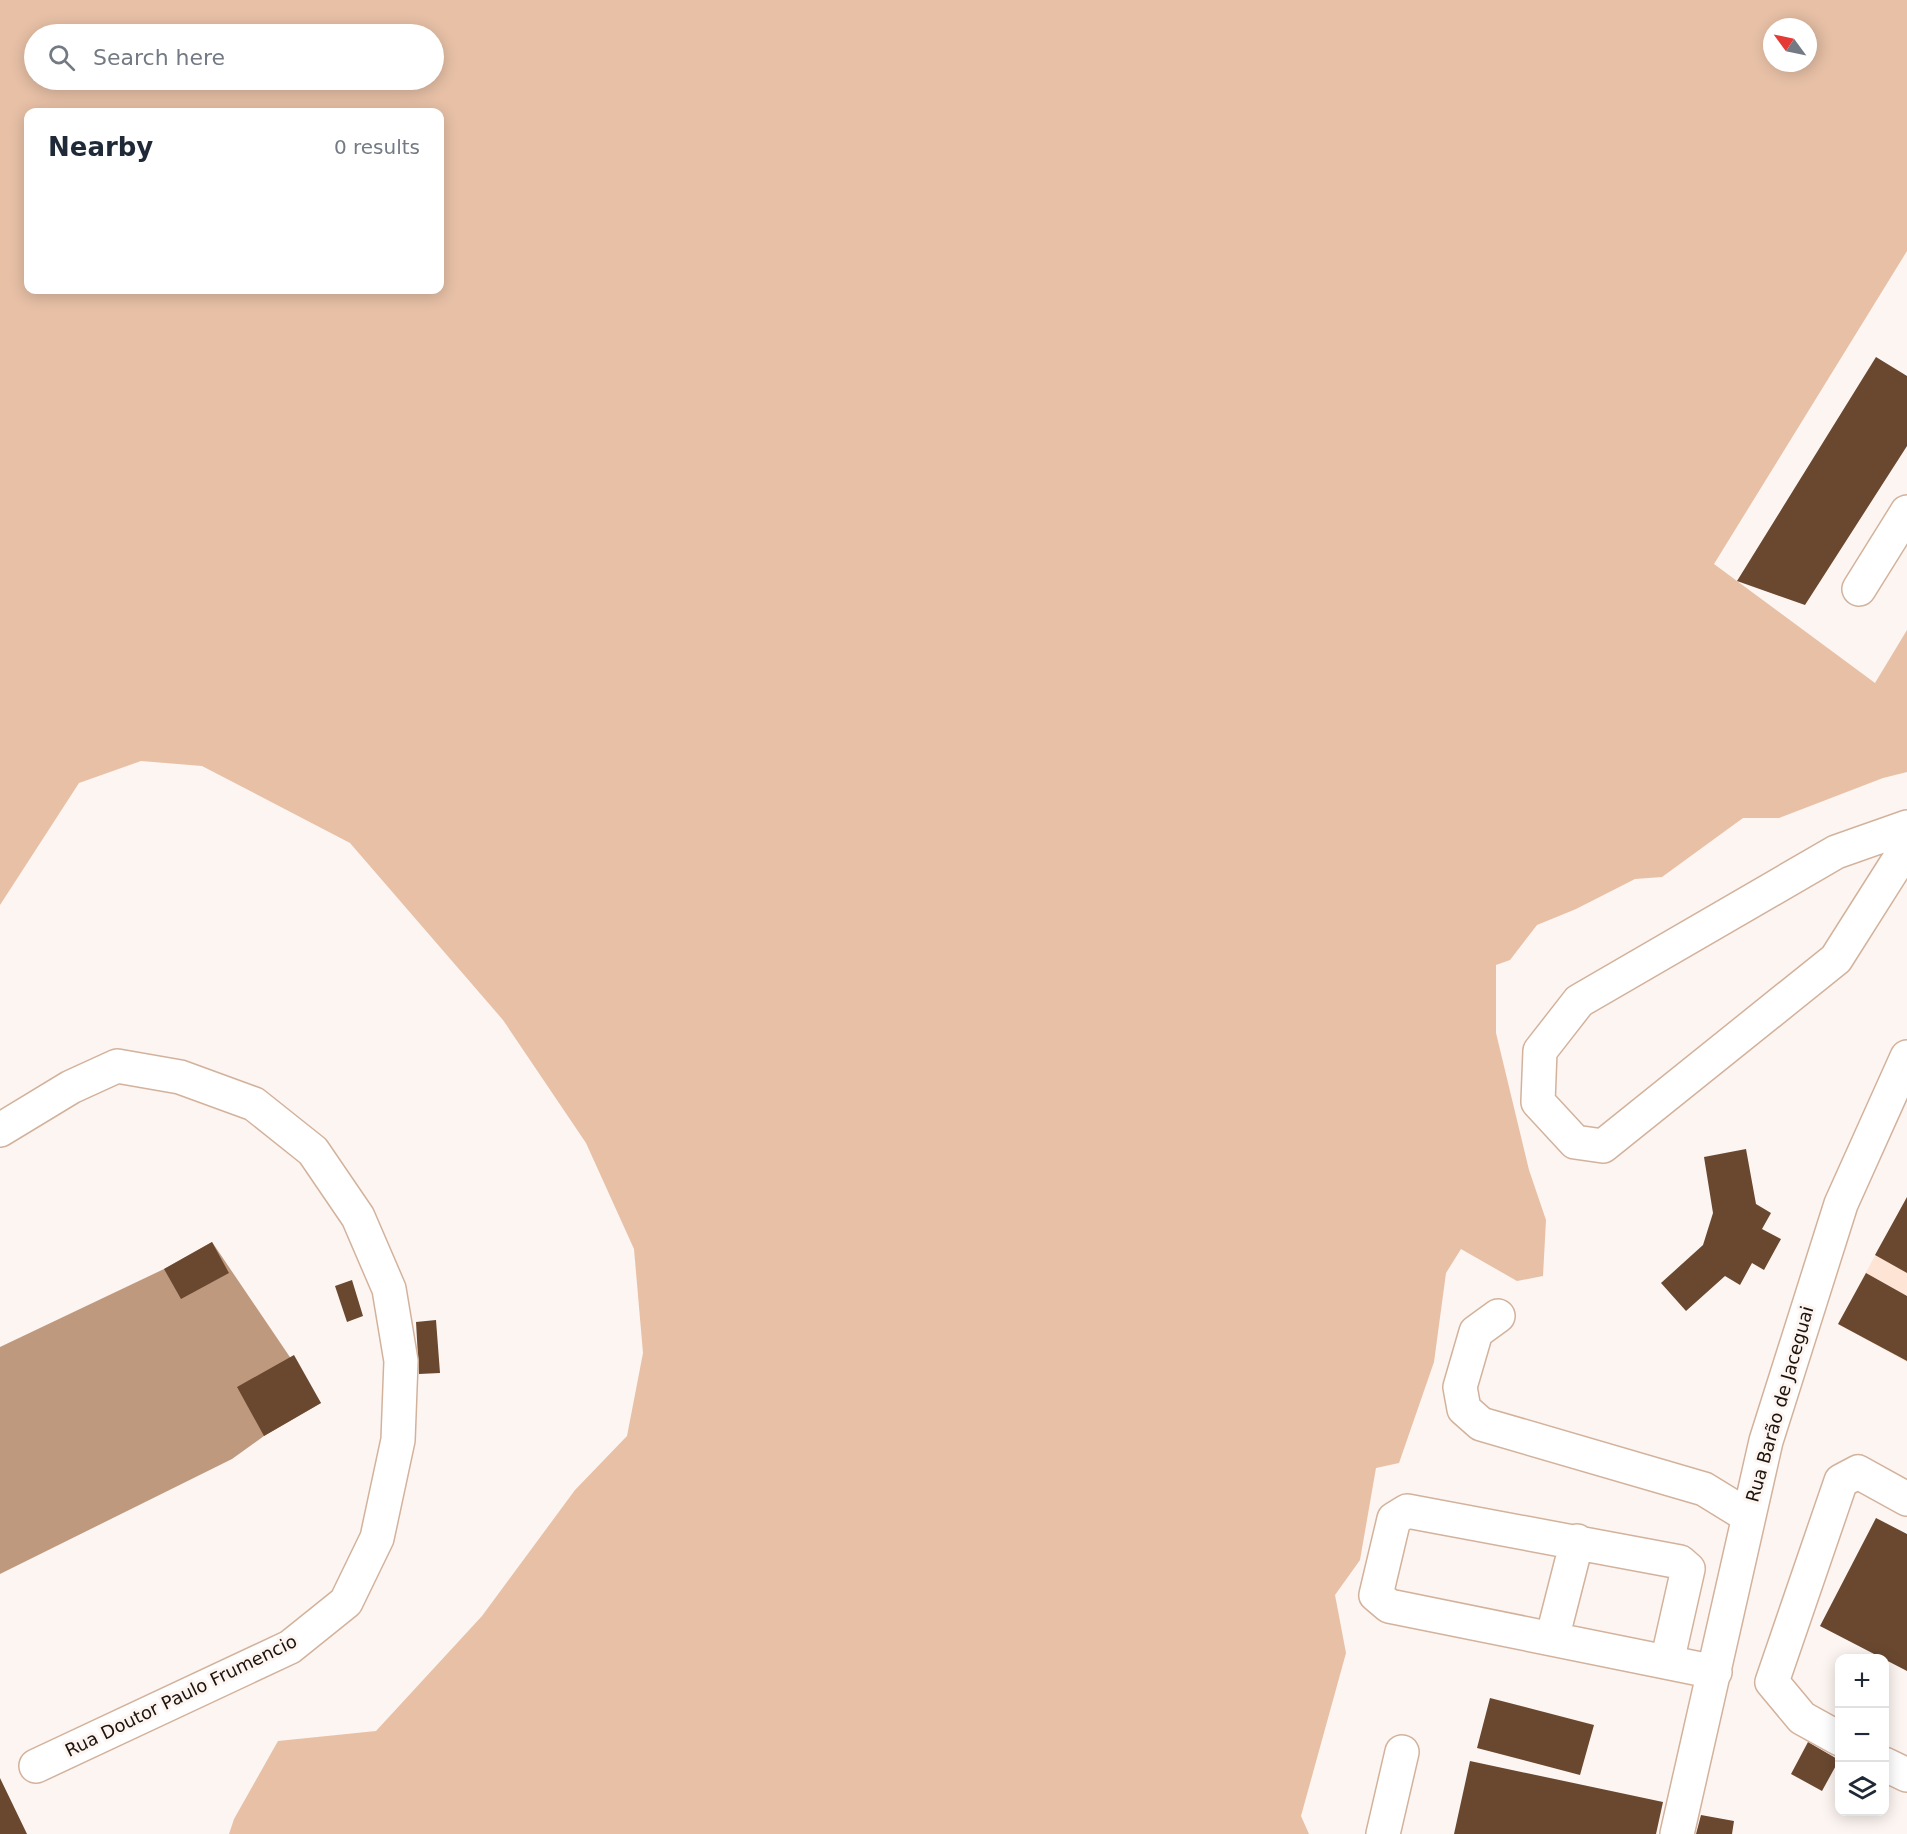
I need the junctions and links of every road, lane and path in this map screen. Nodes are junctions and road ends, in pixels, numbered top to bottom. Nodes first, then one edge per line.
1 (1907, 512) edge
2 (1859, 589) dead end
3 (1907, 827) edge
4 (1907, 847) edge
5 (1907, 1057) edge
6 (0, 1130) edge
7 (1498, 1317) dead end
8 (1907, 1499) edge
9 (1748, 1516) junction
10 (1577, 1541) junction
11 (1552, 1639) junction
12 (1667, 1662) junction
13 (1715, 1672) junction
14 (1835, 1738) edge
15 (1402, 1752) dead end
16 (36, 1766) dead end
17 (1889, 1766) edge
18 (1907, 1775) edge
19 (1383, 1834) edge
20 (1677, 1834) edge

1 - 2 street
3 - 4 street
5 - 9 street, Rua Barão de Jaceguai
6 - 16 street, Rua Doutor Paulo Frumencio
7 - 9 street
8 - 14 street
9 - 13 street, Rua Barão de Jaceguai
10 - 11 street
10 - 11 street
10 - 12 street
11 - 12 street
12 - 13 street
13 - 20 street, Rua Barão de Jaceguai
15 - 19 street
17 - 18 street

